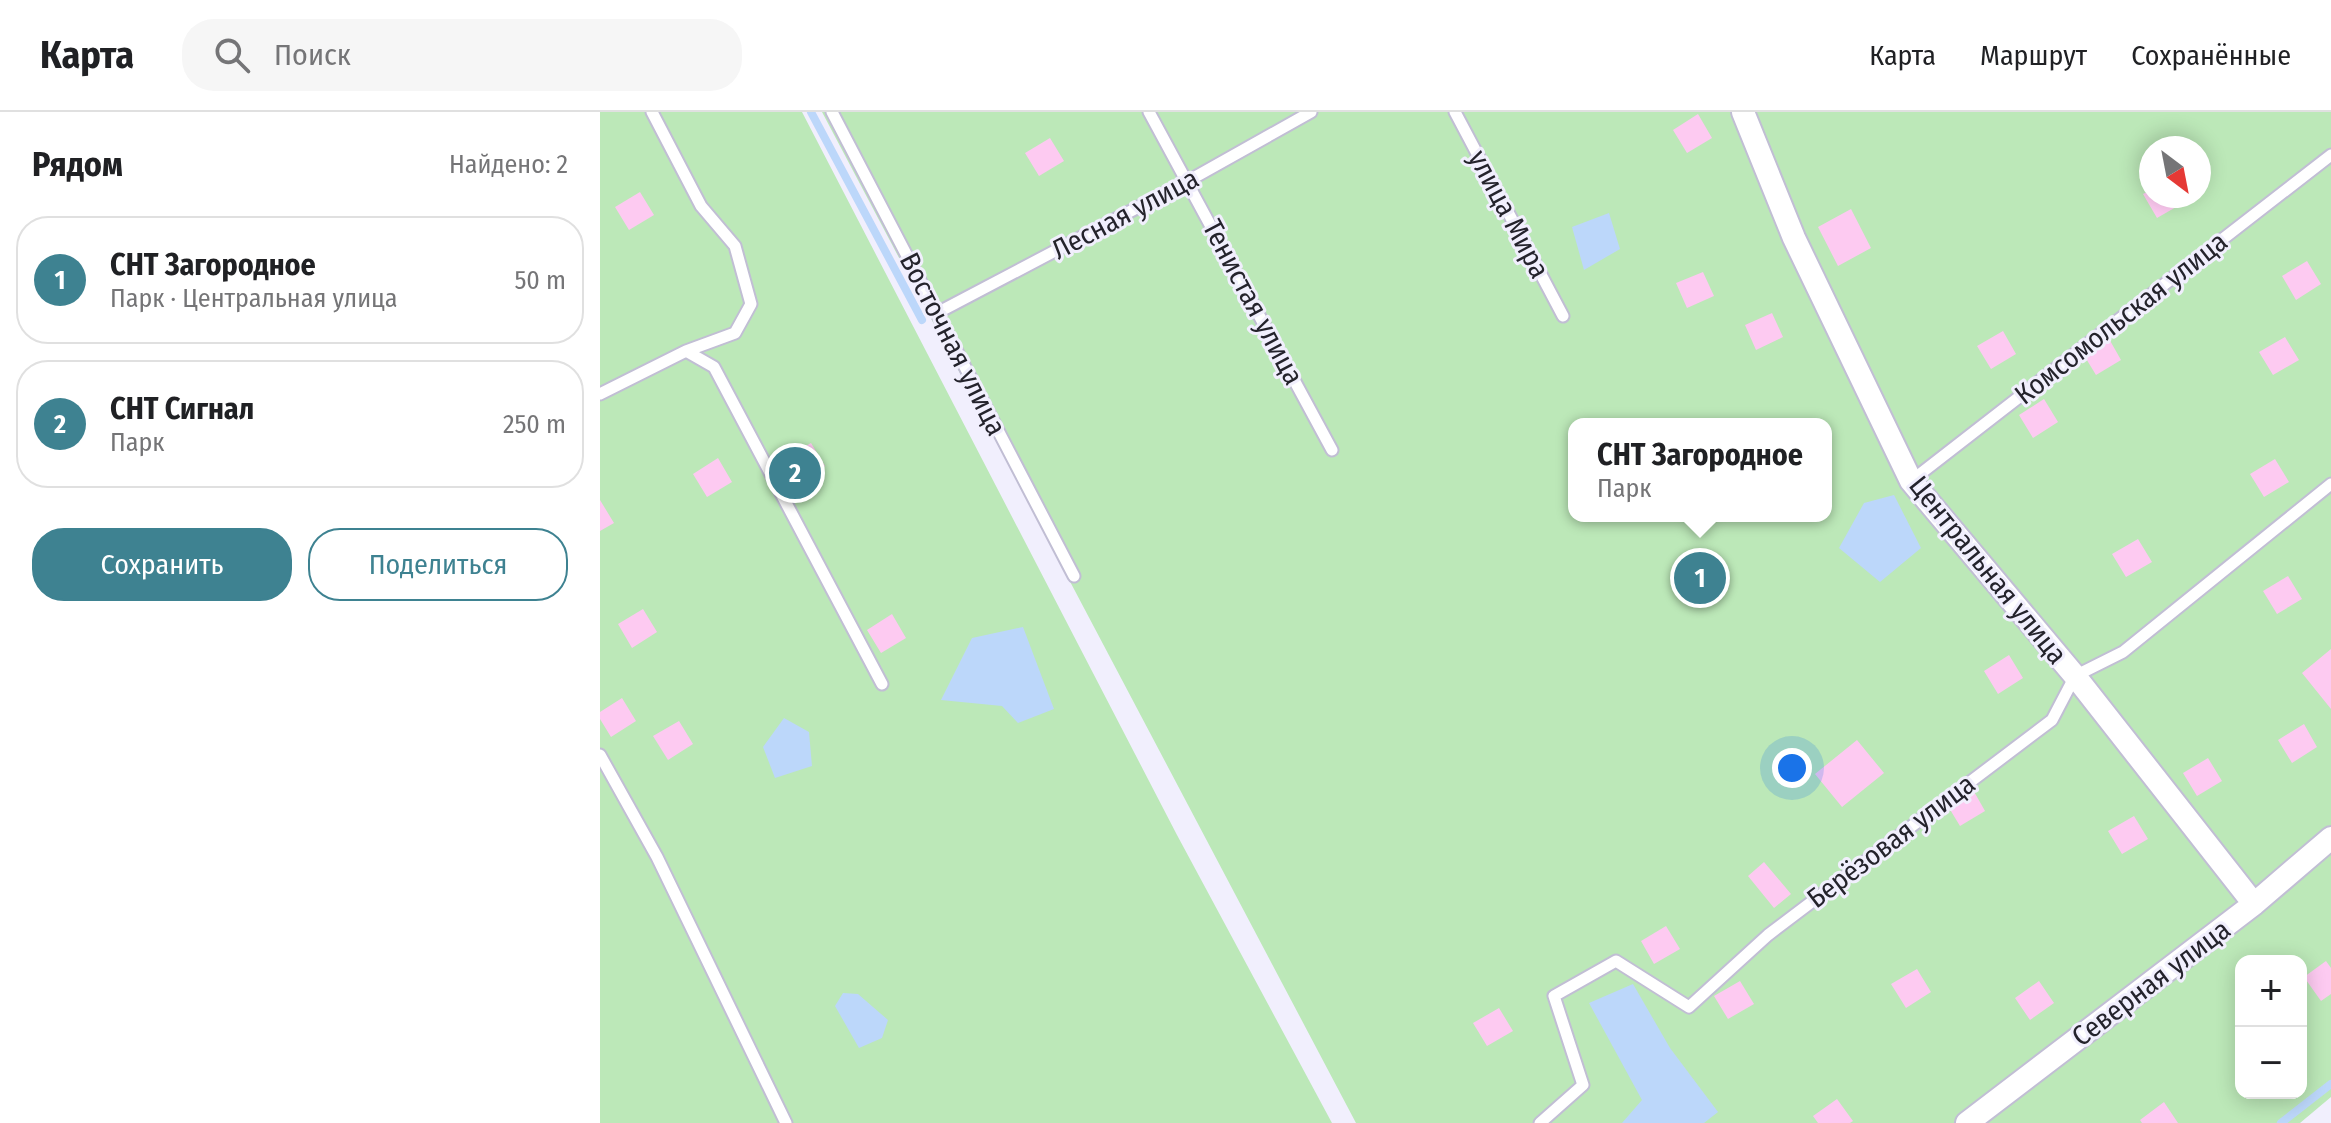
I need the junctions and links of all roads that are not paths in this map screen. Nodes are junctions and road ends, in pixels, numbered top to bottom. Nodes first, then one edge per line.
1 (652, 112) edge
2 (832, 112) edge
3 (1149, 112) edge
4 (1311, 112) edge
5 (1455, 112) edge
6 (1743, 112) edge
7 (2331, 155) edge
8 (1188, 181) junction
9 (937, 313) junction
10 (1563, 316) dead end
11 (686, 351) junction
12 (600, 394) edge
13 (1332, 450) dead end
14 (1911, 481) junction
15 (2331, 484) edge
16 (1074, 576) dead end
17 (2075, 676) junction
18 (882, 684) dead end
19 (600, 755) edge
20 (2331, 838) edge
21 (2254, 904) junction
22 (786, 1123) edge
23 (1540, 1123) edge
24 (1967, 1123) edge

1 - 11 lane
2 - 9 lane, Восточная улица
3 - 8 lane, Тенистая улица
4 - 8 lane, Лесная улица
5 - 10 lane, улица Мира
6 - 14 street, Центральная улица
7 - 14 lane, Комсомольская улица
8 - 9 lane, Лесная улица
8 - 13 lane, Тенистая улица
9 - 16 lane, Восточная улица
11 - 12 lane
11 - 18 lane
14 - 17 street, Центральная улица
15 - 17 lane
17 - 21 street, Центральная улица
17 - 23 lane, Берёзовая улица
19 - 22 lane
20 - 21 street, Северная улица
21 - 24 street, Северная улица

